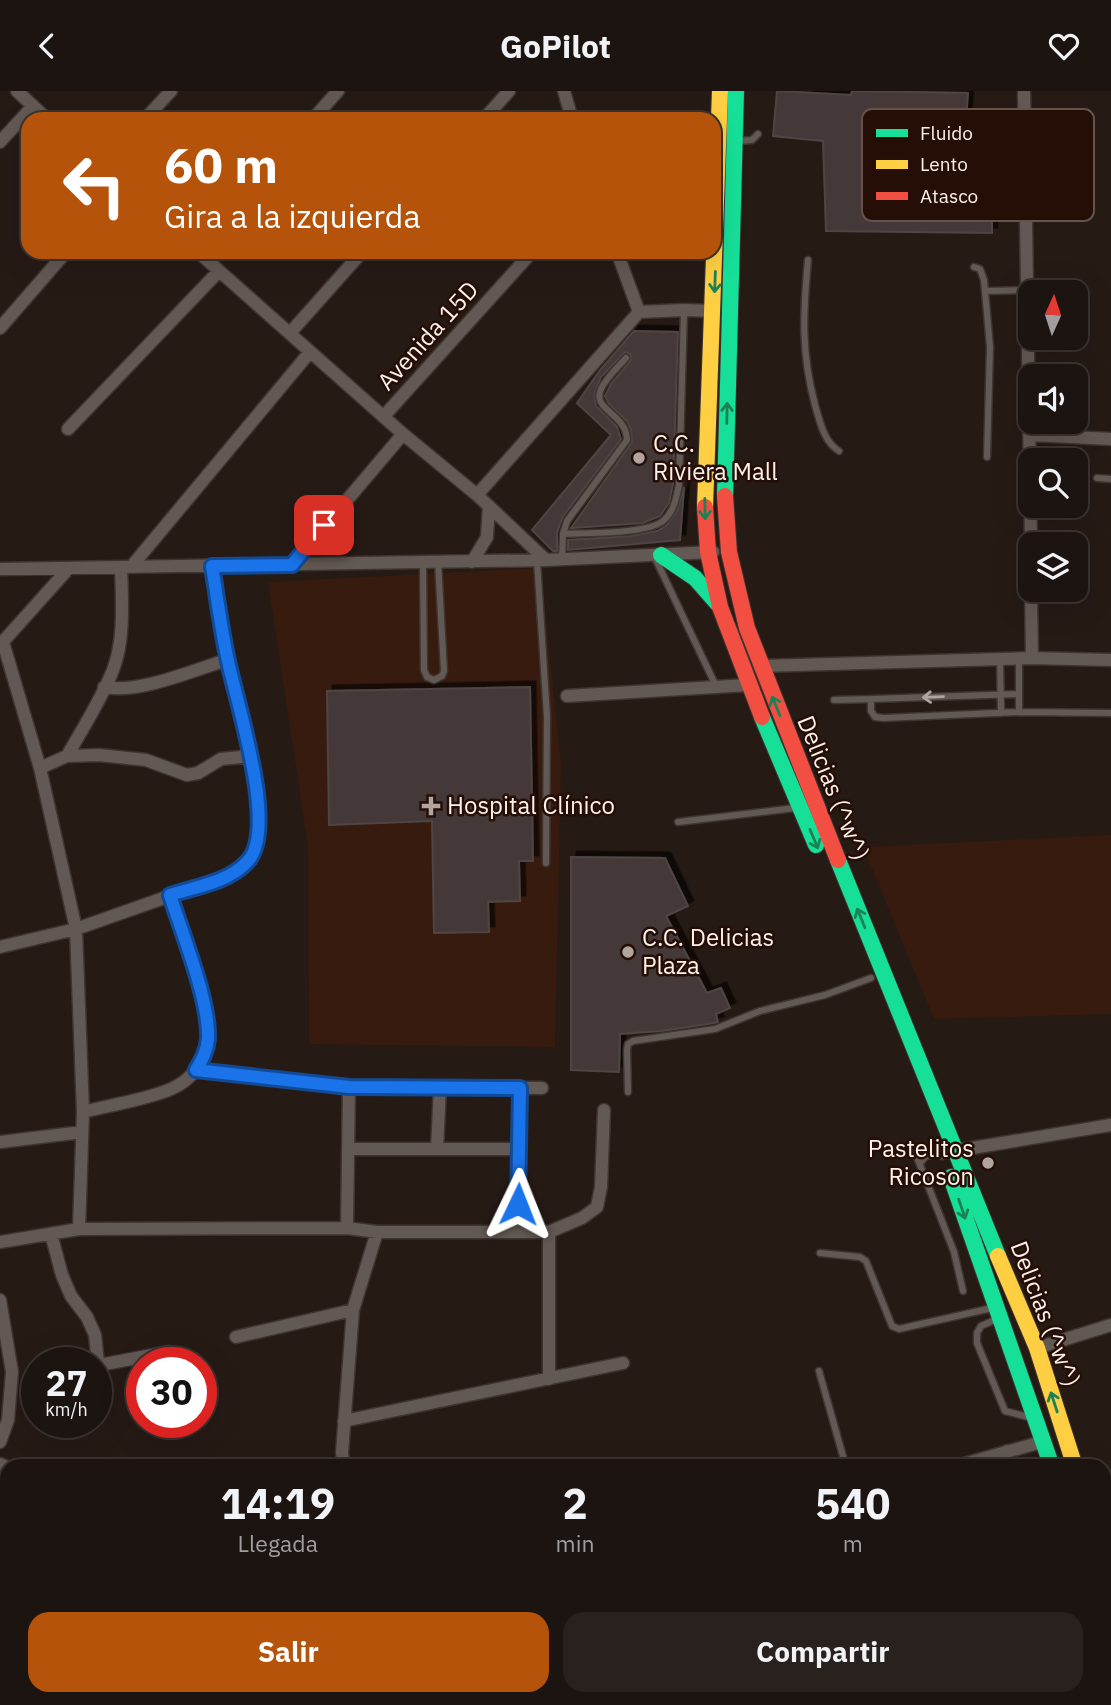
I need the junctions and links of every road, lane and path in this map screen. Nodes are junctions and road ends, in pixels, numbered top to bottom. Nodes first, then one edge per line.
1 (17, 91) edge
2 (171, 91) edge
3 (338, 91) edge
4 (509, 91) edge
5 (564, 91) edge
6 (720, 91) edge
7 (736, 91) edge
8 (1024, 91) edge
9 (33, 106) junction
10 (1024, 109) edge
11 (28, 112) edge
12 (39, 112) edge
13 (152, 112) edge
14 (319, 112) edge
15 (490, 112) edge
16 (570, 112) edge
17 (719, 112) edge
18 (21, 119) edge
19 (758, 134) dead end
20 (735, 141) junction
21 (0, 142) edge
22 (1026, 221) edge
23 (60, 259) edge
24 (206, 259) edge
25 (356, 259) edge
26 (526, 259) edge
27 (620, 259) edge
28 (715, 259) edge
29 (808, 260) dead end
30 (974, 267) dead end
31 (219, 271) junction
32 (1027, 280) edge
33 (1018, 290) edge
34 (985, 291) junction
35 (684, 310) junction
36 (714, 311) junction
37 (639, 312) junction
38 (0, 328) edge
39 (290, 333) junction
40 (1028, 350) edge
41 (310, 352) junction
42 (626, 358) dead end
43 (384, 416) junction
44 (68, 429) dead end
45 (403, 434) junction
46 (1030, 435) junction
47 (1111, 439) edge
48 (839, 451) dead end
49 (987, 457) dead end
50 (1097, 478) dead end
51 (1111, 479) edge
52 (477, 495) junction
53 (489, 506) junction
54 (1031, 532) edge
55 (563, 534) junction
56 (729, 550) junction
57 (708, 552) junction
58 (657, 555) junction
59 (562, 560) junction
60 (542, 561) junction
61 (438, 562) junction
62 (472, 562) junction
63 (423, 563) junction
64 (292, 565) junction
65 (212, 566) junction
66 (126, 567) junction
67 (69, 568) junction
68 (0, 569) edge
69 (1031, 602) edge
70 (720, 607) junction
71 (2, 644) edge
72 (1019, 658) junction
73 (1032, 658) junction
74 (1000, 659) junction
75 (227, 660) junction
76 (1111, 660) edge
77 (760, 666) junction
78 (748, 685) junction
79 (104, 687) junction
80 (716, 687) junction
81 (1001, 694) junction
82 (1018, 694) junction
83 (567, 696) dead end
84 (871, 699) junction
85 (834, 700) dead end
86 (1019, 712) junction
87 (1001, 713) junction
88 (1111, 713) edge
89 (67, 756) junction
90 (251, 757) junction
91 (40, 768) junction
92 (800, 807) junction
93 (678, 822) dead end
94 (546, 863) dead end
95 (170, 895) junction
96 (76, 929) junction
97 (0, 947) edge
98 (871, 978) junction
99 (196, 1070) junction
100 (349, 1087) junction
101 (440, 1087) junction
102 (520, 1088) junction
103 (542, 1089) dead end
104 (628, 1092) dead end
105 (604, 1110) dead end
106 (83, 1112) junction
107 (1111, 1125) edge
108 (82, 1132) junction
109 (0, 1142) edge
110 (913, 1147) dead end
111 (349, 1149) junction
112 (437, 1149) junction
113 (520, 1149) junction
114 (948, 1151) junction
115 (920, 1163) junction
116 (79, 1229) junction
117 (347, 1229) junction
118 (377, 1232) junction
119 (517, 1232) junction
120 (549, 1232) junction
121 (51, 1234) junction
122 (0, 1242) edge
123 (969, 1251) junction
124 (954, 1252) junction
125 (820, 1254) dead end
126 (963, 1291) dead end
127 (0, 1300) edge
128 (353, 1310) junction
129 (999, 1312) junction
130 (1111, 1325) edge
131 (236, 1337) dead end
132 (1037, 1349) junction
133 (126, 1360) edge
134 (623, 1363) dead end
135 (6, 1371) edge
136 (819, 1371) dead end
137 (549, 1379) junction
138 (1037, 1419) junction
139 (344, 1421) junction
140 (1045, 1441) junction
141 (0, 1442) edge
142 (1007, 1451) junction
143 (343, 1459) edge
144 (844, 1459) edge
145 (980, 1459) edge
146 (1007, 1459) edge
147 (1050, 1459) edge
148 (1072, 1459) edge

1 - 9 street
2 - 13 street
3 - 14 street
4 - 15 street
5 - 16 street
6 -> 17 main road, Delicias (^w^)
7 - 20 main road, Delicias (^w^)
8 - 10 street
9 - 11 street
9 - 12 street
18 - 21 street
19 - 20 lane
56 -> 20 main road, Delicias (^w^)
22 - 32 street
23 - 38 street
24 - 31 street
25 - 39 street
26 - 43 street, Avenida 15D
27 - 37 street
28 -> 36 main road, Delicias (^w^)
29 - 48 lane
30 - 34 lane
31 - 39 street
31 - 44 street
33 - 34 lane
34 - 49 lane
35 - 36 street
35 - 37 street
35 - 55 lane
36 -> 57 main road, Delicias (^w^)
37 - 52 street
39 - 41 street
40 - 46 street
41 - 43 street
41 - 66 street
42 - 55 lane
43 - 45 street
45 - 52 street
45 - 64 street
46 - 47 street
46 - 54 street
50 - 51 lane
52 - 53 street
53 - 60 street
53 - 62 street
55 - 59 lane
56 - 57 street
56 - 77 main road, Delicias (^w^)
57 - 58 street
57 - 70 main road, Delicias (^w^)
58 - 59 street
58 - 70 main road
58 - 80 lane
59 - 60 street
60 - 62 street
60 - 94 lane
61 - 62 street
61 - 63 street
61 - 63 lane
63 - 64 street
64 - 65 street
65 - 66 street
65 - 75 street
66 - 67 street
66 - 79 street
67 - 68 street
67 - 71 street
69 - 73 street
70 - 78 main road, Delicias (^w^)
71 - 91 street
72 - 73 street
72 - 74 street
72 - 82 lane
73 - 76 street
74 - 77 street
74 - 81 lane
75 - 79 street
75 - 90 street
114 -> 77 main road, Delicias (^w^)
78 - 80 street
78 - 92 main road, Delicias (^w^)
79 - 89 street
80 - 83 street
81 - 82 lane
81 -> 84 lane
81 - 87 lane
82 - 86 lane
84 - 85 lane
84 - 87 lane
86 - 87 lane
86 - 88 lane
89 - 90 street
89 - 91 street
90 - 95 street
91 - 96 street
92 - 93 lane
92 -> 98 main road, Delicias (^w^)
95 - 96 street
95 - 99 street
96 - 97 street
96 - 106 street
98 - 104 lane
98 - 114 main road, Delicias (^w^)
99 - 100 street
99 - 106 street
100 - 101 street
100 - 111 street
101 - 102 street
101 - 112 street
102 - 103 street
102 - 113 street
105 - 120 street
106 - 108 street
107 - 114 street
108 - 109 street
108 - 116 street
110 - 115 lane
111 - 112 street
111 - 117 street
112 - 113 street
113 - 119 street
114 - 115 lane
114 -> 123 main road, Delicias (^w^)
114 - 132 main road, Delicias (^w^)
115 - 124 lane
116 - 117 street
116 - 121 street
117 - 118 street
118 - 119 street
118 - 128 street
119 - 120 street
120 - 137 street
121 - 122 street
121 - 133 street
123 - 124 lane
123 - 129 main road, Delicias (^w^)
124 - 126 lane
125 - 129 lane
127 - 135 street
128 - 131 street
128 - 139 street
129 - 138 main road, Delicias (^w^)
129 - 138 lane
130 - 132 street
148 -> 132 main road, Delicias (^w^)
134 - 137 street
135 - 141 street
136 - 144 lane
137 - 139 street
138 - 140 main road, Delicias (^w^)
139 - 143 street
140 - 142 street
140 - 147 main road, Delicias (^w^)
142 - 145 street
142 - 146 street

